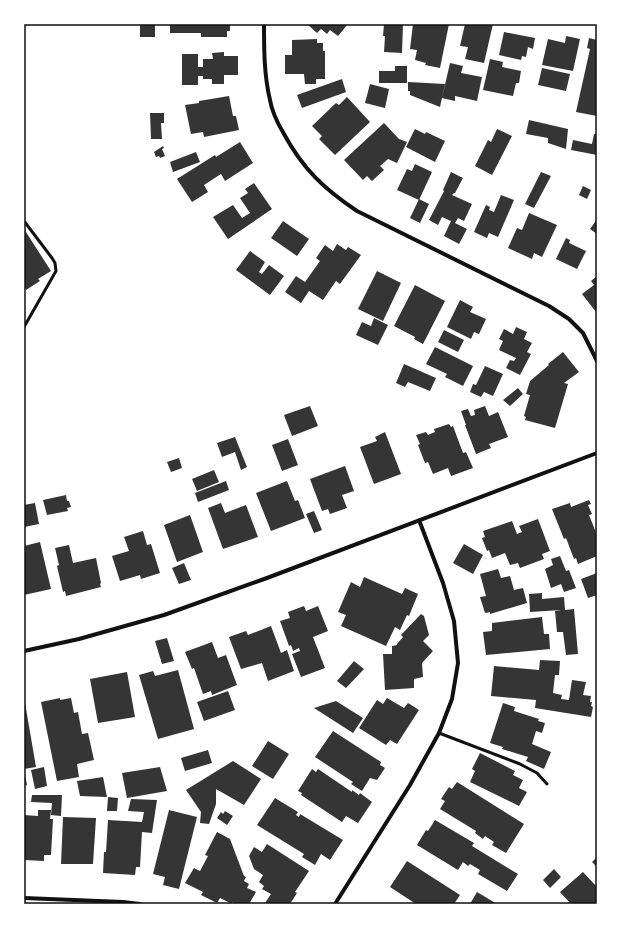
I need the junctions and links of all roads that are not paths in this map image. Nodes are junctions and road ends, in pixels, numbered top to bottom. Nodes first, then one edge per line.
1 (264, 24) edge
2 (24, 221) edge
3 (24, 327) edge
4 (597, 361) edge
5 (597, 453) edge
6 (419, 520) junction
7 (24, 651) edge
8 (440, 733) junction
9 (547, 784) dead end
10 (24, 898) edge
11 (140, 904) edge
12 (335, 904) edge

1 - 4 street
2 - 3 lane
5 - 6 street
6 - 7 street
6 - 8 street
8 - 9 lane
8 - 12 street
10 - 11 street

